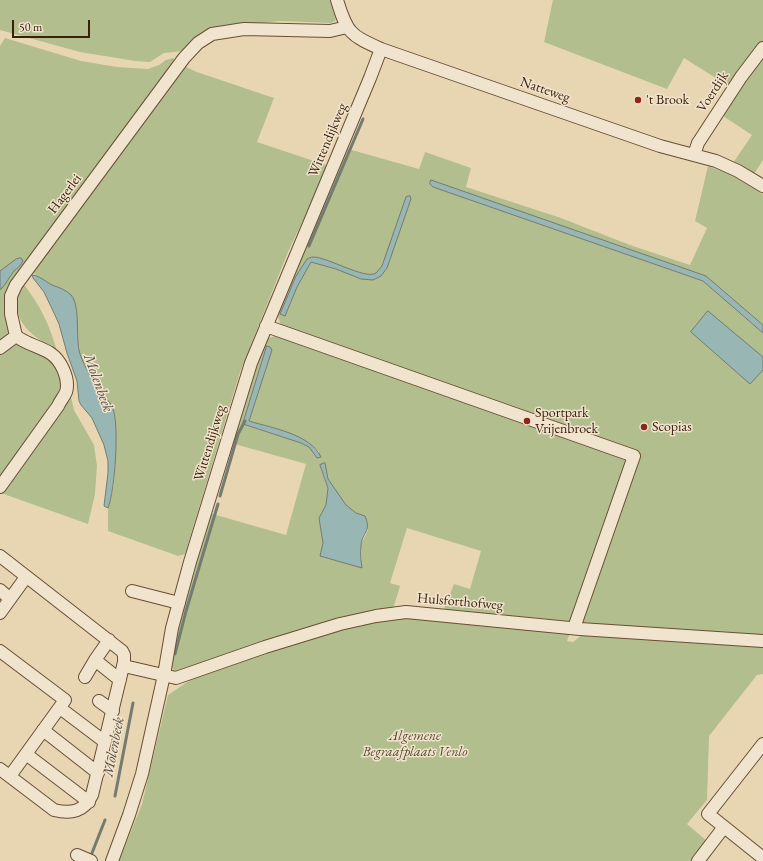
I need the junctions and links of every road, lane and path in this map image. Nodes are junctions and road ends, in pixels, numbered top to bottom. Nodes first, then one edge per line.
1 (337, 0) edge
2 (347, 27) junction
3 (763, 48) edge
4 (381, 49) junction
5 (694, 155) junction
6 (763, 186) edge
7 (266, 326) junction
8 (16, 336) junction
9 (0, 348) edge
10 (0, 487) edge
11 (0, 556) edge
12 (26, 577) junction
13 (0, 590) edge
14 (132, 591) dead end
15 (10, 598) junction
16 (179, 603) junction
17 (0, 612) edge
18 (574, 628) junction
19 (109, 640) junction
20 (763, 641) edge
21 (0, 651) edge
22 (95, 660) junction
23 (124, 666) junction
24 (164, 675) junction
25 (85, 677) dead end
26 (120, 680) junction
27 (99, 701) dead end
28 (60, 708) junction
29 (113, 711) junction
30 (43, 726) junction
31 (105, 742) junction
32 (763, 744) edge
33 (26, 754) junction
34 (5, 773) edge
35 (98, 773) junction
36 (89, 802) junction
37 (724, 827) junction
38 (77, 855) dead end
39 (763, 858) edge
40 (91, 861) edge
41 (112, 861) edge
42 (698, 861) edge

1 - 2 street, Natteweg
2 - 4 street, Natteweg
2 - 8 street, Hagerlei
3 - 5 street, Voerdijk
4 - 5 street, Natteweg
4 - 7 street, Wittendijkweg
5 - 6 street, Natteweg
7 - 16 street, Wittendijkweg
7 - 18 street
8 - 9 street
8 - 10 street
11 - 12 street
12 - 15 street
12 - 19 street
13 - 15 street
14 - 16 street
15 - 17 street
16 - 24 street, Wittendijkweg
18 - 20 street, Hulsforthofweg
18 - 24 street, Hulsforthofweg
19 - 22 street
19 - 23 street
21 - 28 street
22 - 25 street
22 - 26 street
23 - 24 street, Hulsforthofweg
23 - 26 street
24 - 41 street, Wittendijkweg
26 - 29 street
27 - 29 street
28 - 30 street
28 - 31 street
29 - 31 street
30 - 33 street
30 - 35 street
31 - 35 street
32 - 37 street
33 - 34 street
33 - 36 street
34 - 36 street
35 - 36 street
37 - 39 street
37 - 42 street
38 - 40 street

